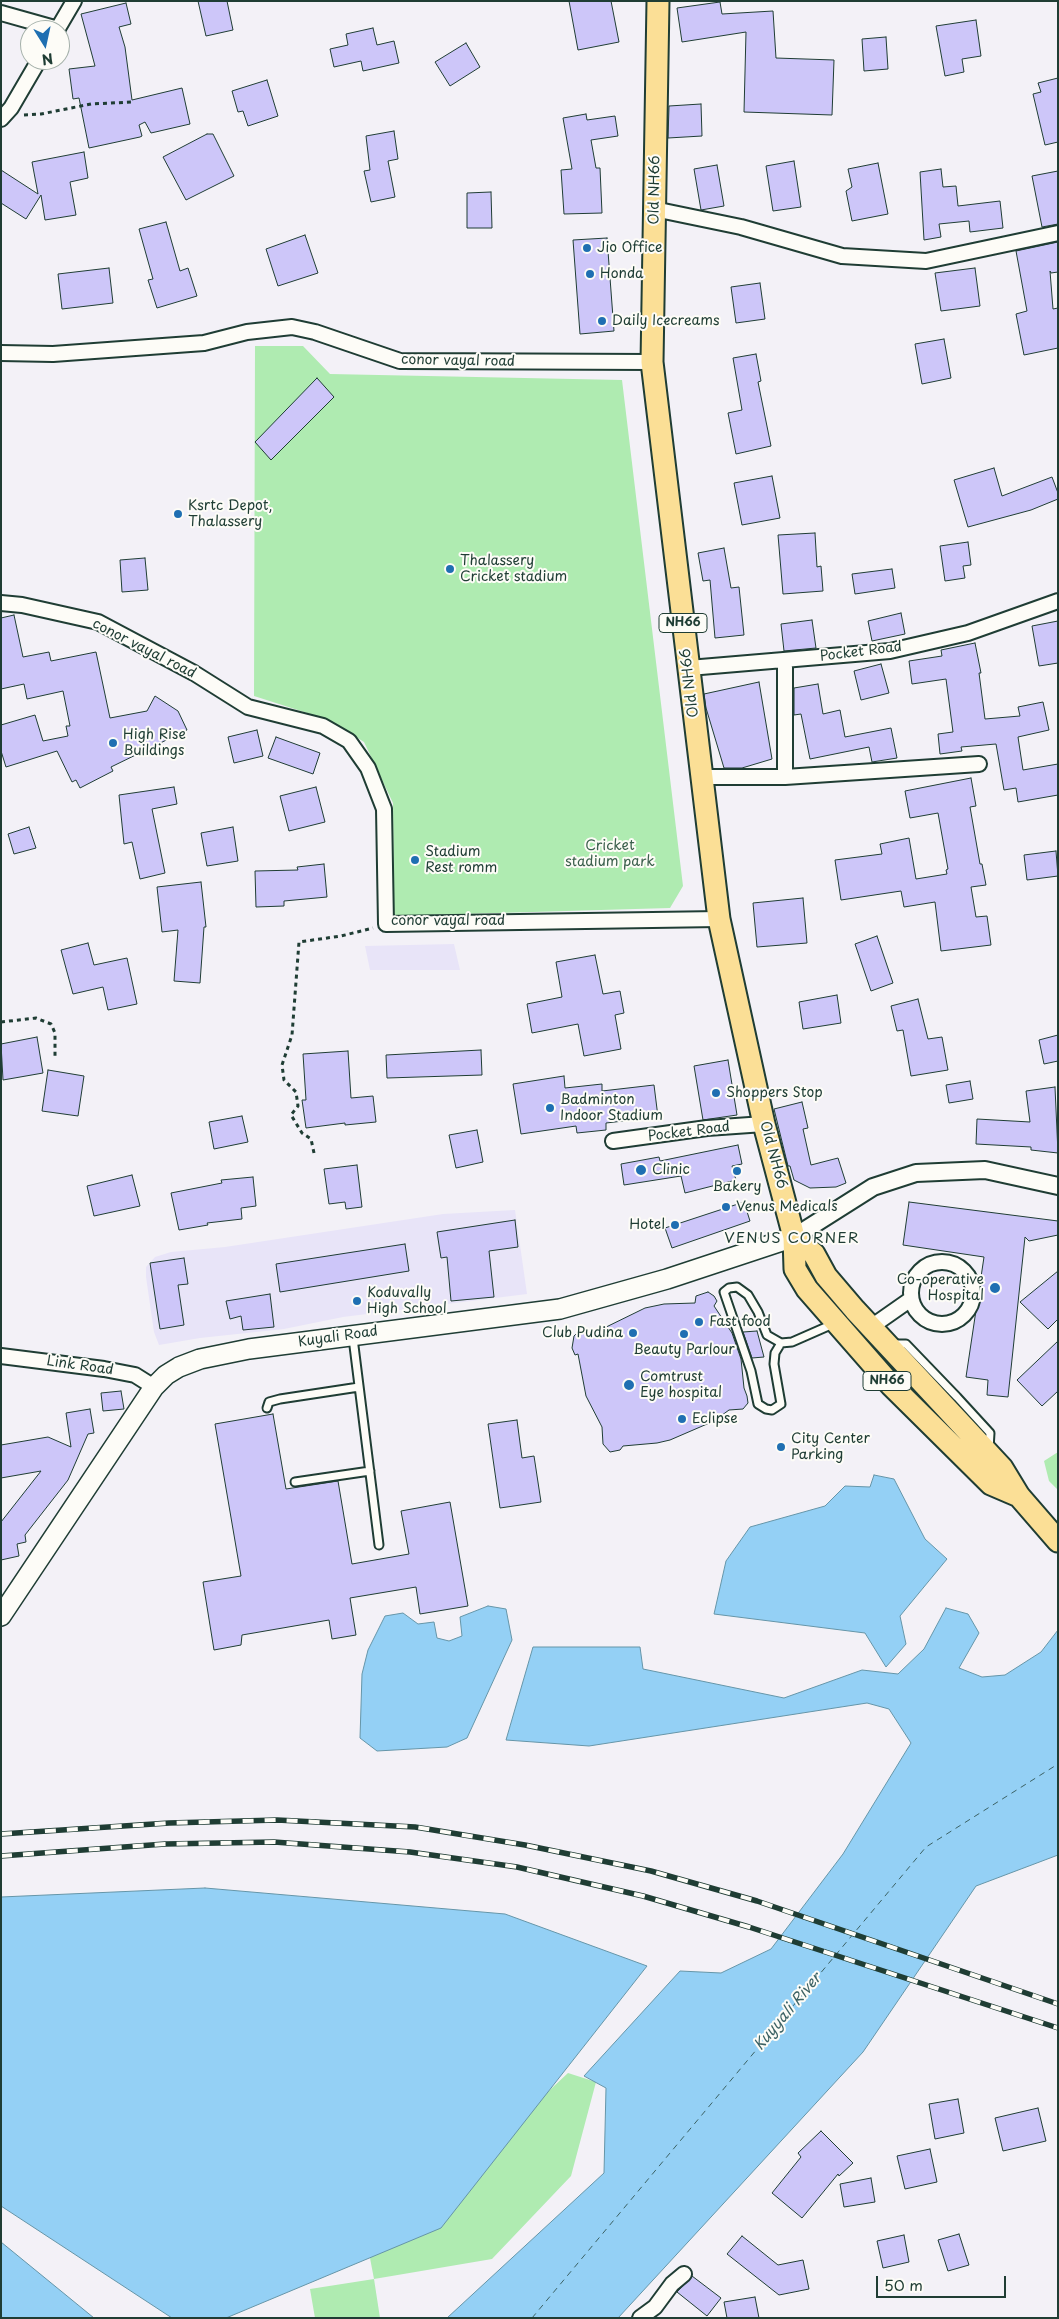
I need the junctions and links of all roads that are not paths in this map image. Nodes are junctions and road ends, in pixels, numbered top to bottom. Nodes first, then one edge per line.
1 (74, 1) edge
2 (658, 1) edge
3 (1, 13) edge
4 (26, 20) edge
5 (62, 20) edge
6 (33, 70) edge
7 (2, 118) edge
8 (654, 209) junction
9 (1058, 233) edge
10 (1, 354) edge
11 (652, 362) junction
12 (1058, 601) edge
13 (1, 604) edge
14 (785, 660) junction
15 (688, 668) junction
16 (979, 764) dead end
17 (702, 777) junction
18 (785, 777) junction
19 (719, 919) junction
20 (764, 1124) junction
21 (613, 1142) dead end
22 (1058, 1186) edge
23 (794, 1236) junction
24 (911, 1299) junction
25 (836, 1322) junction
26 (872, 1327) junction
27 (353, 1335) junction
28 (781, 1343) junction
29 (1, 1356) edge
30 (154, 1387) junction
31 (359, 1387) junction
32 (267, 1408) dead end
33 (370, 1471) junction
34 (295, 1482) dead end
35 (1019, 1496) junction
36 (1055, 1538) edge
37 (379, 1545) dead end
38 (1, 1616) edge
39 (684, 2274) dead end
40 (640, 2318) edge

1 - 5 street
2 - 8 main road, Old NH66 / NH66
3 - 4 street
6 - 7 street
8 - 9 street
8 - 11 main road, Old NH66 / NH66
10 - 11 street, conor vayal road
11 - 15 main road, Old NH66 / NH66
12 - 14 street, Pocket Road
13 - 19 street, conor vayal road
14 - 15 street, Pocket Road
14 - 18 street
15 - 17 main road, Old NH66 / NH66
16 - 18 street
17 - 18 street
17 - 19 main road, Old NH66 / NH66
19 - 20 main road, Old NH66 / NH66
20 - 21 street, Pocket Road
20 - 23 main road, Old NH66 / NH66
22 - 23 street
23 - 25 main road, Old NH66 / NH66
23 - 26 main road, Old NH66 / NH66
23 - 27 main road, Kuyali Road
24 - 24 street
24 - 26 street
25 - 28 lane
25 - 35 main road, Old NH66 / NH66
26 - 35 main road, Old NH66 / NH66
27 - 30 main road, Kuyali Road
27 - 31 lane
28 - 28 lane
29 - 30 street, Link Road
30 - 38 main road, Kuyali Road
31 - 32 lane
31 - 33 lane
33 - 34 lane
33 - 37 lane
35 - 36 main road, Old NH66 / NH66
39 - 40 street

